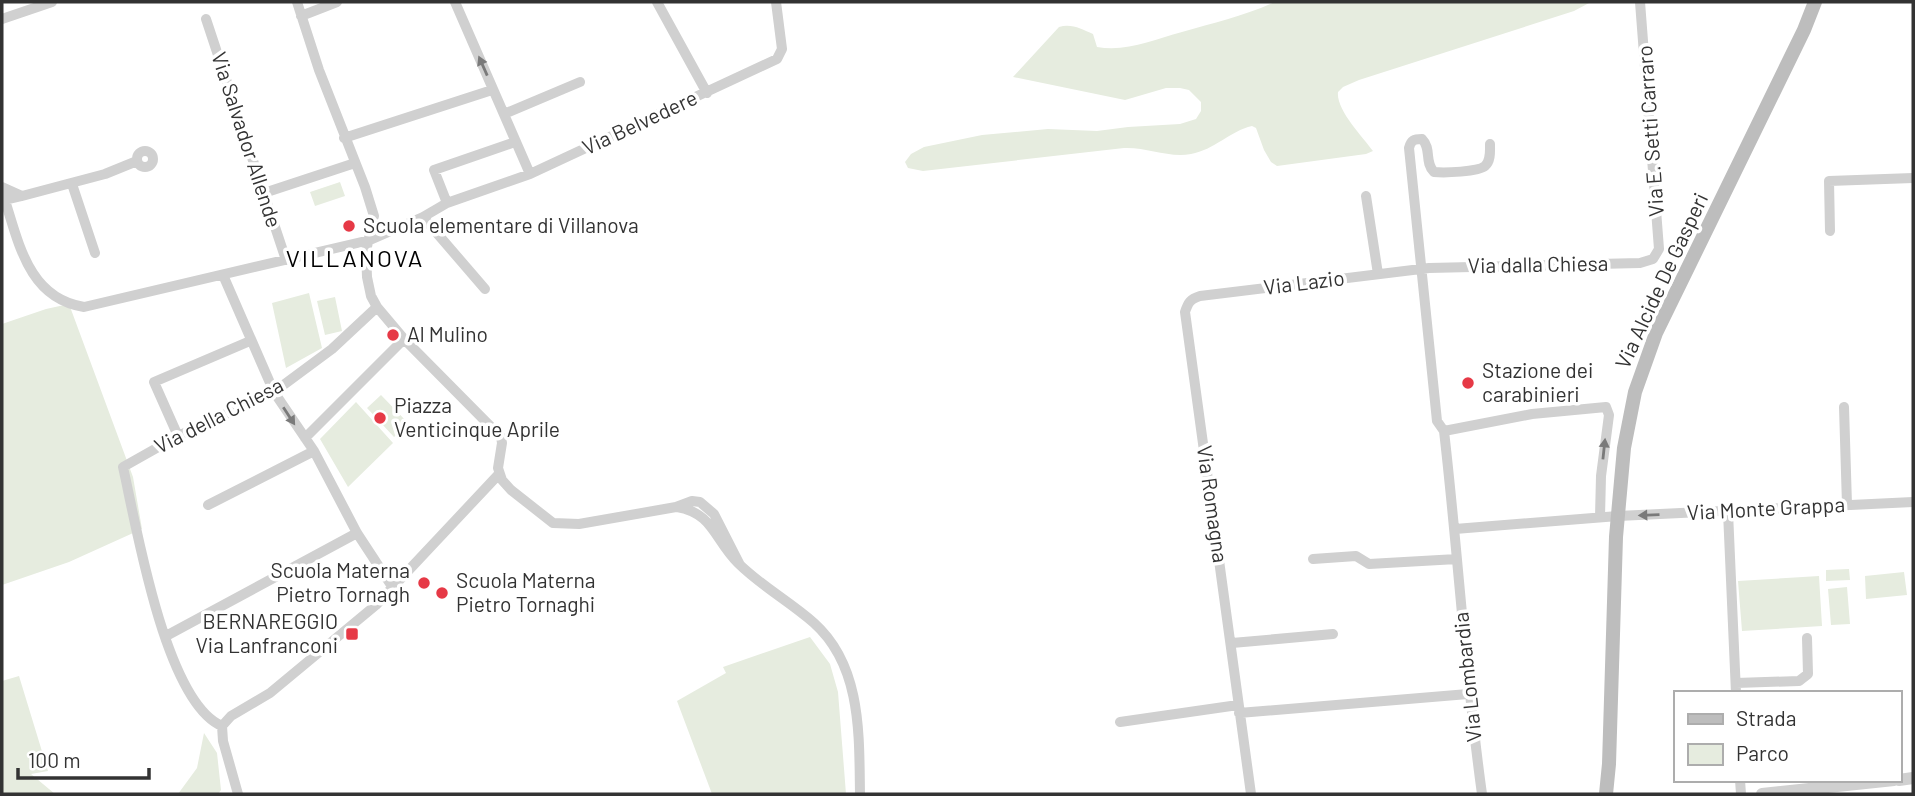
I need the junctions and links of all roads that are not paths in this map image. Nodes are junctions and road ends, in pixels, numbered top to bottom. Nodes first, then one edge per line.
1 (52, 2) edge
2 (297, 2) edge
3 (337, 2) edge
4 (455, 2) edge
5 (657, 2) edge
6 (776, 2) edge
7 (1640, 2) edge
8 (1815, 2) edge
9 (301, 16) junction
10 (2, 19) edge
11 (206, 19) dead end
12 (580, 82) dead end
13 (489, 91) dead end
14 (707, 93) junction
15 (504, 114) junction
16 (344, 138) junction
17 (512, 143) dead end
18 (1490, 144) dead end
19 (137, 162) dead end
20 (355, 163) junction
21 (530, 174) junction
22 (1913, 178) edge
23 (72, 184) junction
24 (3, 193) edge
25 (264, 193) junction
26 (1366, 195) dead end
27 (447, 203) junction
28 (423, 217) junction
29 (1830, 231) dead end
30 (370, 240) junction
31 (95, 253) dead end
32 (1653, 259) joint
33 (286, 260) junction
34 (1422, 269) junction
35 (1378, 274) junction
36 (223, 275) junction
37 (485, 289) dead end
38 (1188, 303) joint
39 (377, 307) junction
40 (404, 339) junction
41 (250, 341) junction
42 (274, 392) junction
43 (1843, 407) dead end
44 (1444, 431) junction
45 (178, 436) junction
46 (306, 438) junction
47 (314, 451) junction
48 (499, 474) junction
49 (1913, 502) edge
50 (208, 505) dead end
51 (1847, 505) junction
52 (1728, 512) junction
53 (1618, 516) junction
54 (1600, 517) junction
55 (1455, 529) junction
56 (357, 533) junction
57 (1313, 559) dead end
58 (1457, 559) junction
59 (393, 588) junction
60 (1333, 634) dead end
61 (166, 636) junction
62 (1807, 638) dead end
63 (1232, 643) junction
64 (1736, 688) edge
65 (1468, 694) junction
66 (1238, 709) junction
67 (1120, 722) dead end
68 (222, 726) junction
69 (1609, 764) junction
70 (1875, 782) edge
71 (238, 794) edge
72 (860, 794) edge
73 (1251, 794) edge
74 (1482, 794) edge
75 (1606, 794) edge
76 (1618, 794) edge
77 (1762, 794) edge

1 - 10 street
2 - 9 street
3 - 9 street
15 -> 4 street
5 - 14 street
6 - 14 street, Via Belvedere
7 - 32 street, Via E. Setti Carraro
8 - 53 main road, Via Alcide De Gasperi
9 - 16 street
11 - 25 street, Via Salvador Allende
12 - 15 street
13 - 16 street
14 - 21 street, Via Belvedere
15 - 21 street
16 - 20 street
17 - 27 street
18 - 34 street, Via Lombardia
19 - 23 street
20 - 25 street
20 - 30 street
21 - 27 street, Via Belvedere
22 - 29 street
23 - 24 street
23 - 31 street
24 - 36 street, Via Belvedere
25 - 33 street, Via Salvador Allende
26 - 35 street
27 - 28 street, Via Belvedere
28 - 30 street, Via Belvedere
28 - 37 street
30 - 33 street, Via Belvedere
30 - 39 street
32 - 34 street, Via dalla Chiesa
33 - 36 street, Via Belvedere
34 - 35 street, Via Lazio
34 - 44 street, Via Lombardia
35 - 38 street, Via Lazio
36 - 41 street
38 - 63 street, Via Romagna
39 - 40 street
39 - 42 street, Via della Chiesa
40 - 46 street
40 - 48 street
41 - 42 street
41 - 45 street
42 - 45 street, Via della Chiesa
42 -> 46 street
43 - 51 street
54 -> 44 street
44 - 55 street, Via Lombardia
45 - 61 street, Via della Chiesa
46 - 47 street
47 - 50 street
47 - 56 street
48 - 59 street
48 - 72 street
49 - 51 street, Via Monte Grappa
51 - 52 street, Via Monte Grappa
52 -> 53 street, Via Monte Grappa
52 - 64 street
53 - 54 street, Via Monte Grappa
53 - 69 main road, Via Alcide De Gasperi
54 - 55 street, Via Monte Grappa
55 - 58 street, Via Lombardia
56 - 59 street
56 - 61 street
57 - 58 street
58 - 65 street, Via Lombardia
59 - 68 street
60 - 63 street
61 - 68 street
62 - 64 street
63 - 66 street, Via Romagna
65 - 66 street
65 - 74 street, Via Lombardia
66 - 67 street
66 - 73 street, Via Romagna
68 - 71 street
69 - 75 main road, Via Alcide De Gasperi
69 - 76 main road, Via Alcide De Gasperi
70 - 77 street

